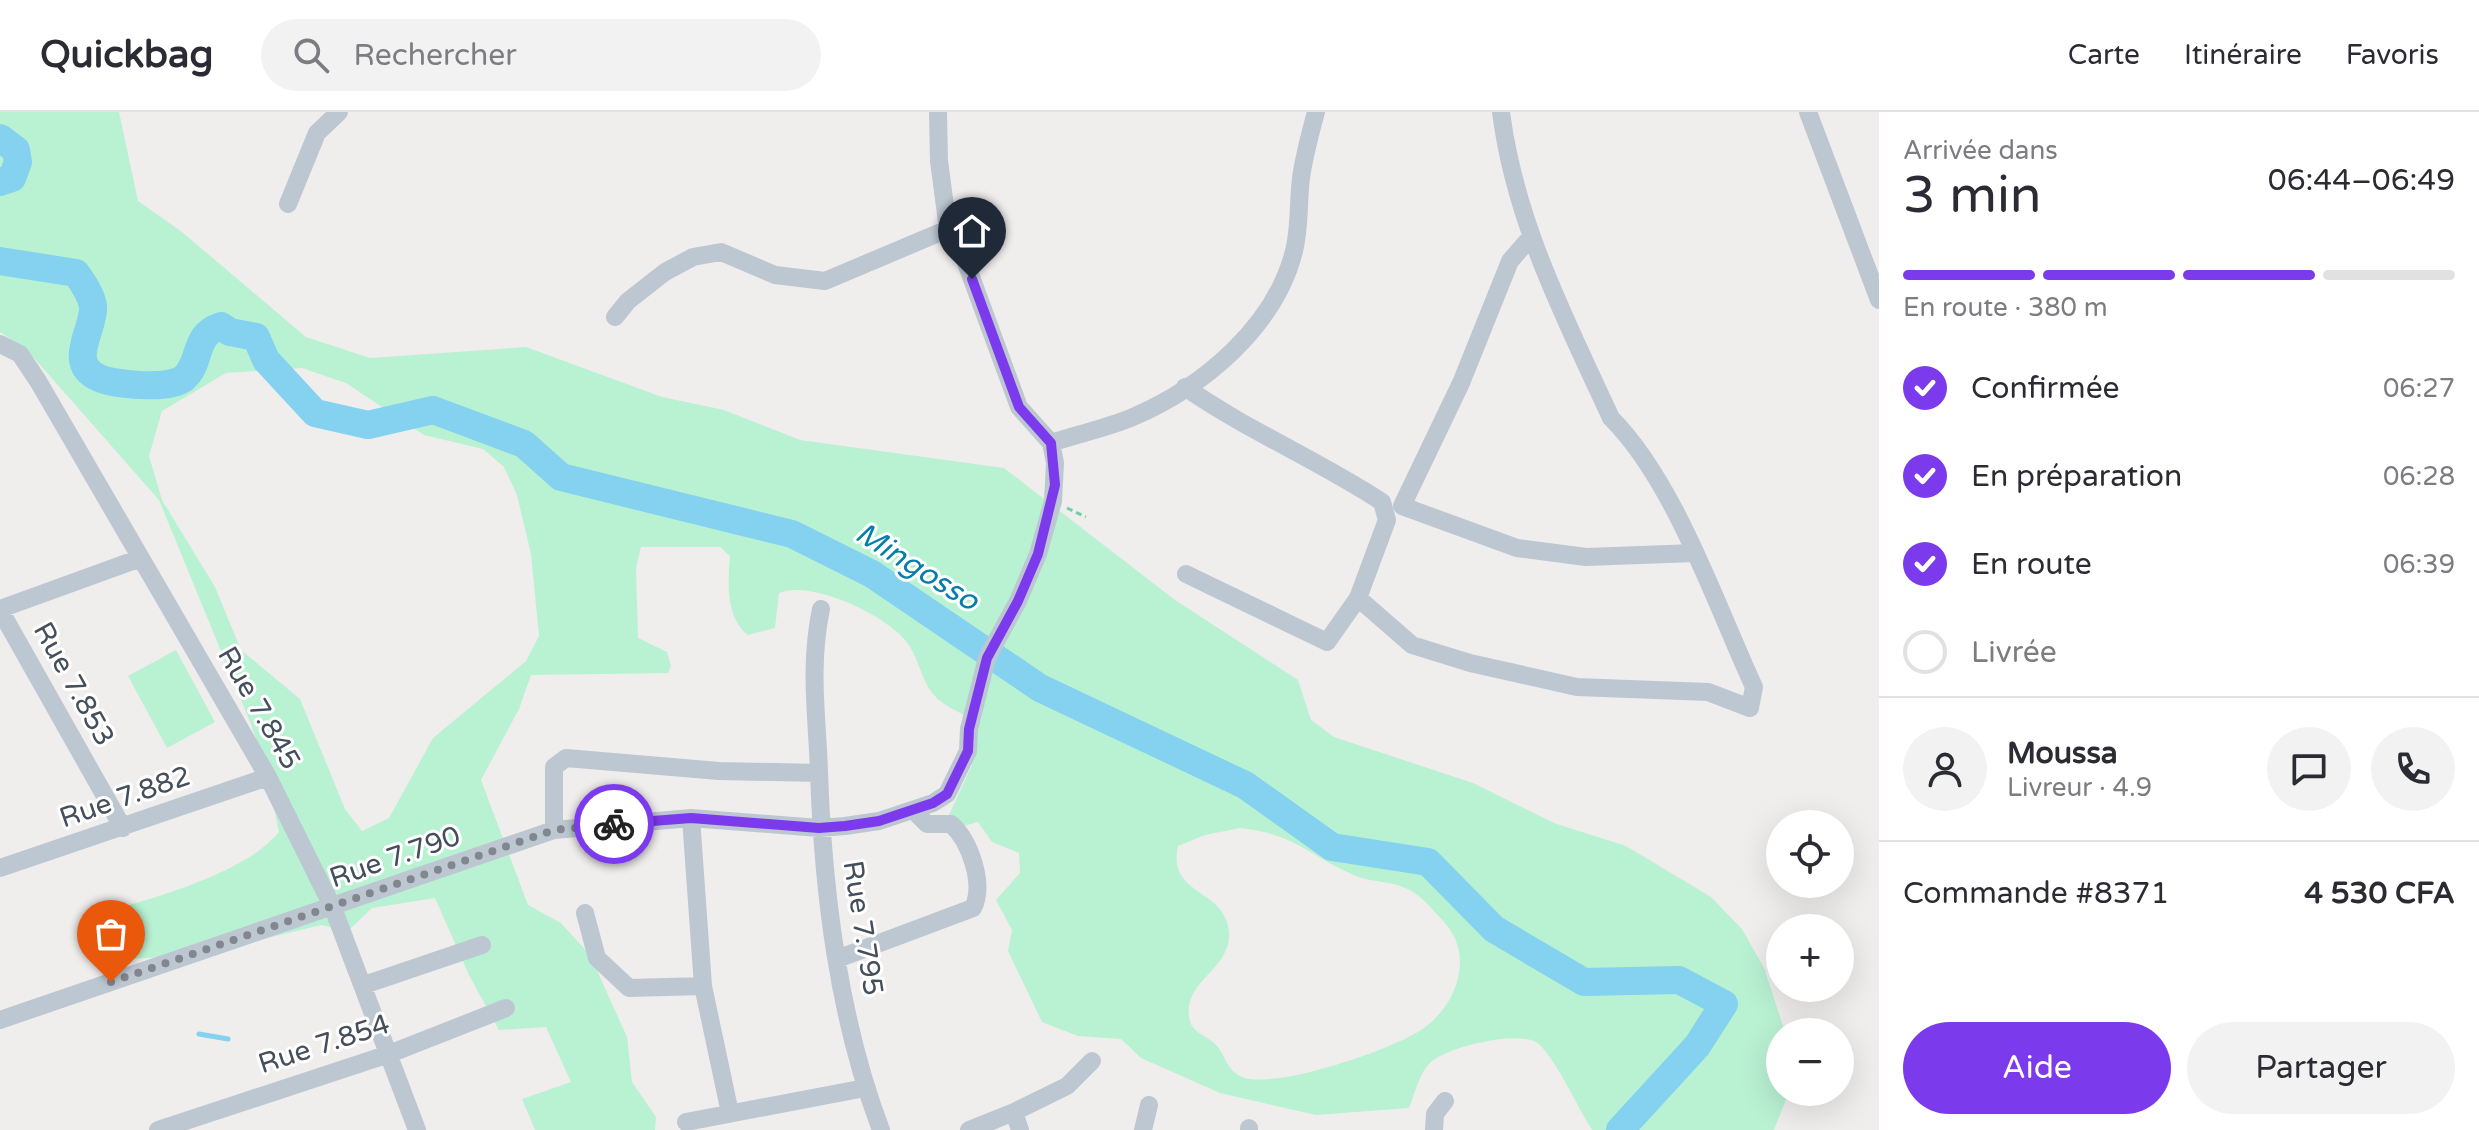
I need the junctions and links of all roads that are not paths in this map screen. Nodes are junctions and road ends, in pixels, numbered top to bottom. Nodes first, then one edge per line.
1 (339, 112) edge
2 (938, 112) edge
3 (1316, 112) edge
4 (1501, 112) edge
5 (1808, 112) edge
6 (288, 204) dead end
7 (948, 229) junction
8 (1531, 237) junction
9 (1879, 300) edge
10 (615, 317) dead end
11 (0, 344) edge
12 (1185, 387) junction
13 (1051, 443) junction
14 (1695, 553) junction
15 (138, 559) junction
16 (1186, 574) dead end
17 (1358, 598) junction
18 (821, 609) dead end
19 (0, 610) edge
20 (819, 773) junction
21 (268, 777) junction
22 (913, 810) junction
23 (691, 818) junction
24 (123, 828) junction
25 (819, 828) junction
26 (554, 830) junction
27 (0, 868) edge
28 (333, 908) junction
29 (585, 913) dead end
30 (482, 945) dead end
31 (837, 959) junction
32 (364, 985) junction
33 (703, 986) junction
34 (506, 1008) dead end
35 (0, 1020) edge
36 (389, 1054) junction
37 (1092, 1061) dead end
38 (865, 1088) junction
39 (1445, 1101) dead end
40 (1149, 1105) dead end
41 (1014, 1112) junction
42 (730, 1113) junction
43 (686, 1122) dead end
44 (158, 1130) edge
45 (417, 1130) edge
46 (881, 1130) edge
47 (969, 1130) edge
48 (1020, 1130) edge
49 (1143, 1130) edge
50 (1434, 1130) edge

1 - 6 street
2 - 7 street
3 - 12 street
4 - 8 street
5 - 9 street
7 - 10 street
7 - 13 street
8 - 14 street
8 - 14 street
11 - 15 street, Rue 7.845
12 - 13 street
12 - 17 street
13 - 22 street, Rue 7.795
14 - 17 street
15 - 19 street
15 - 21 street, Rue 7.845
16 - 17 street
18 - 20 street
19 - 24 street, Rue 7.853
20 - 25 street
20 - 26 street
21 - 24 street, Rue 7.882
21 - 28 street, Rue 7.845
22 - 25 street, Rue 7.795
22 - 31 street
23 - 25 street, Rue 7.790
23 - 26 street, Rue 7.790
23 - 33 street
24 - 27 street, Rue 7.882
25 - 31 street, Rue 7.795
26 - 28 street, Rue 7.790
28 - 32 street, Rue 7.845
28 - 35 street, Rue 7.790
29 - 33 street
30 - 32 street
31 - 38 street, Rue 7.795
32 - 36 street, Rue 7.845
33 - 42 street
34 - 36 street, Rue 7.854
36 - 44 street, Rue 7.854
36 - 45 street, Rue 7.845
37 - 41 street
38 - 42 street
38 - 46 street, Rue 7.795
39 - 50 street
40 - 49 street
41 - 47 street
41 - 48 street
42 - 43 street

